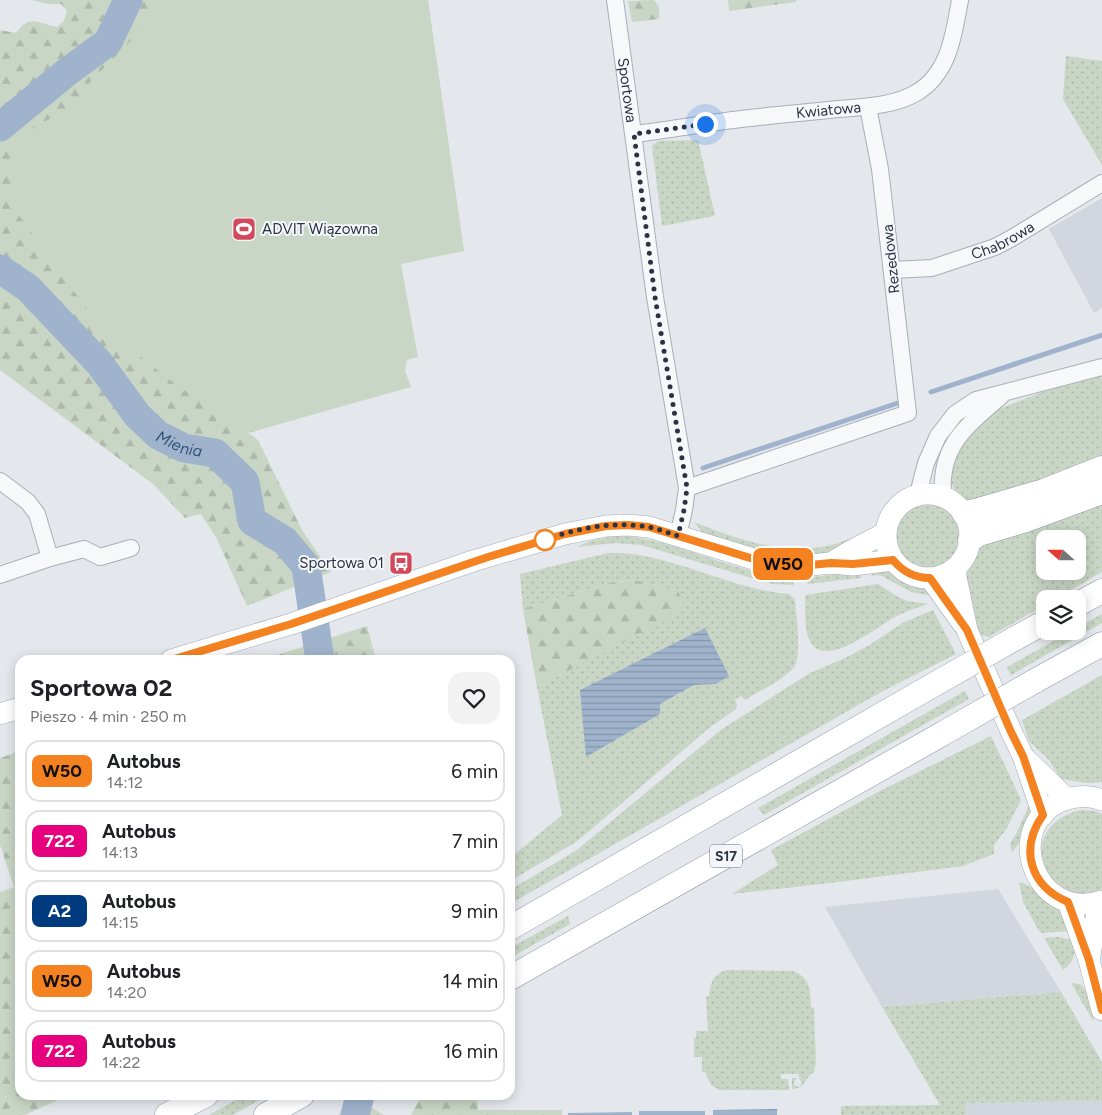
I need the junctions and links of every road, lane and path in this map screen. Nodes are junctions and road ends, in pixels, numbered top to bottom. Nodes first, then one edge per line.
1 (615, 0) edge
2 (960, 0) edge
3 (868, 107) junction
4 (634, 134) junction
5 (1102, 183) edge
6 (893, 270) junction
7 (1102, 366) edge
8 (1004, 394) junction
9 (1102, 468) edge
10 (0, 481) edge
11 (687, 488) junction
12 (1102, 492) edge
13 (918, 494) junction
14 (943, 496) junction
15 (964, 513) junction
16 (885, 533) junction
17 (678, 536) junction
18 (970, 540) junction
19 (131, 548) dead end
20 (50, 558) junction
21 (893, 560) junction
22 (831, 563) junction
23 (956, 568) junction
24 (0, 575) edge
25 (930, 578) junction
26 (1102, 591) edge
27 (1086, 600) edge
28 (1036, 627) edge
29 (967, 630) junction
30 (1102, 644) edge
31 (188, 655) edge
32 (15, 710) edge
33 (0, 714) edge
34 (1023, 756) junction
35 (1067, 799) junction
36 (1102, 800) edge
37 (1043, 815) junction
38 (1101, 901) edge
39 (1068, 902) junction
40 (515, 925) edge
41 (1089, 960) junction
42 (515, 975) edge
43 (1102, 1010) edge
44 (196, 1100) edge
45 (293, 1100) edge
46 (168, 1115) edge
47 (266, 1115) edge

1 - 4 street, Sportowa
2 - 3 street, Kwiatowa
3 - 4 street, Kwiatowa
3 - 6 street, Rezedowa
4 - 11 street, Sportowa
5 - 6 street, Chabrowa
6 - 11 street, Rezedowa
7 - 8 street
8 - 13 street
8 - 14 street
9 - 15 highway
10 - 20 street
11 - 17 street, Sportowa
12 - 18 highway
13 - 14 main road
13 - 16 main road
14 - 15 main road
15 - 18 main road
16 - 21 main road
16 - 22 main road
17 - 22 main road
17 - 31 main road
18 - 23 main road
19 - 20 street
20 - 24 street
21 - 22 main road
21 - 25 main road
23 - 25 main road
23 - 29 main road
25 - 29 main road
26 - 27 highway
28 - 40 highway, bridge
29 - 34 main road
30 - 42 highway, S17, bridge
32 - 33 main road
34 - 35 main road
34 - 37 main road
35 - 36 main road
35 - 37 main road
37 - 39 main road
38 - 39 main road
38 - 41 main road
39 - 41 main road
41 - 43 main road
44 - 46 highway
45 - 47 highway

